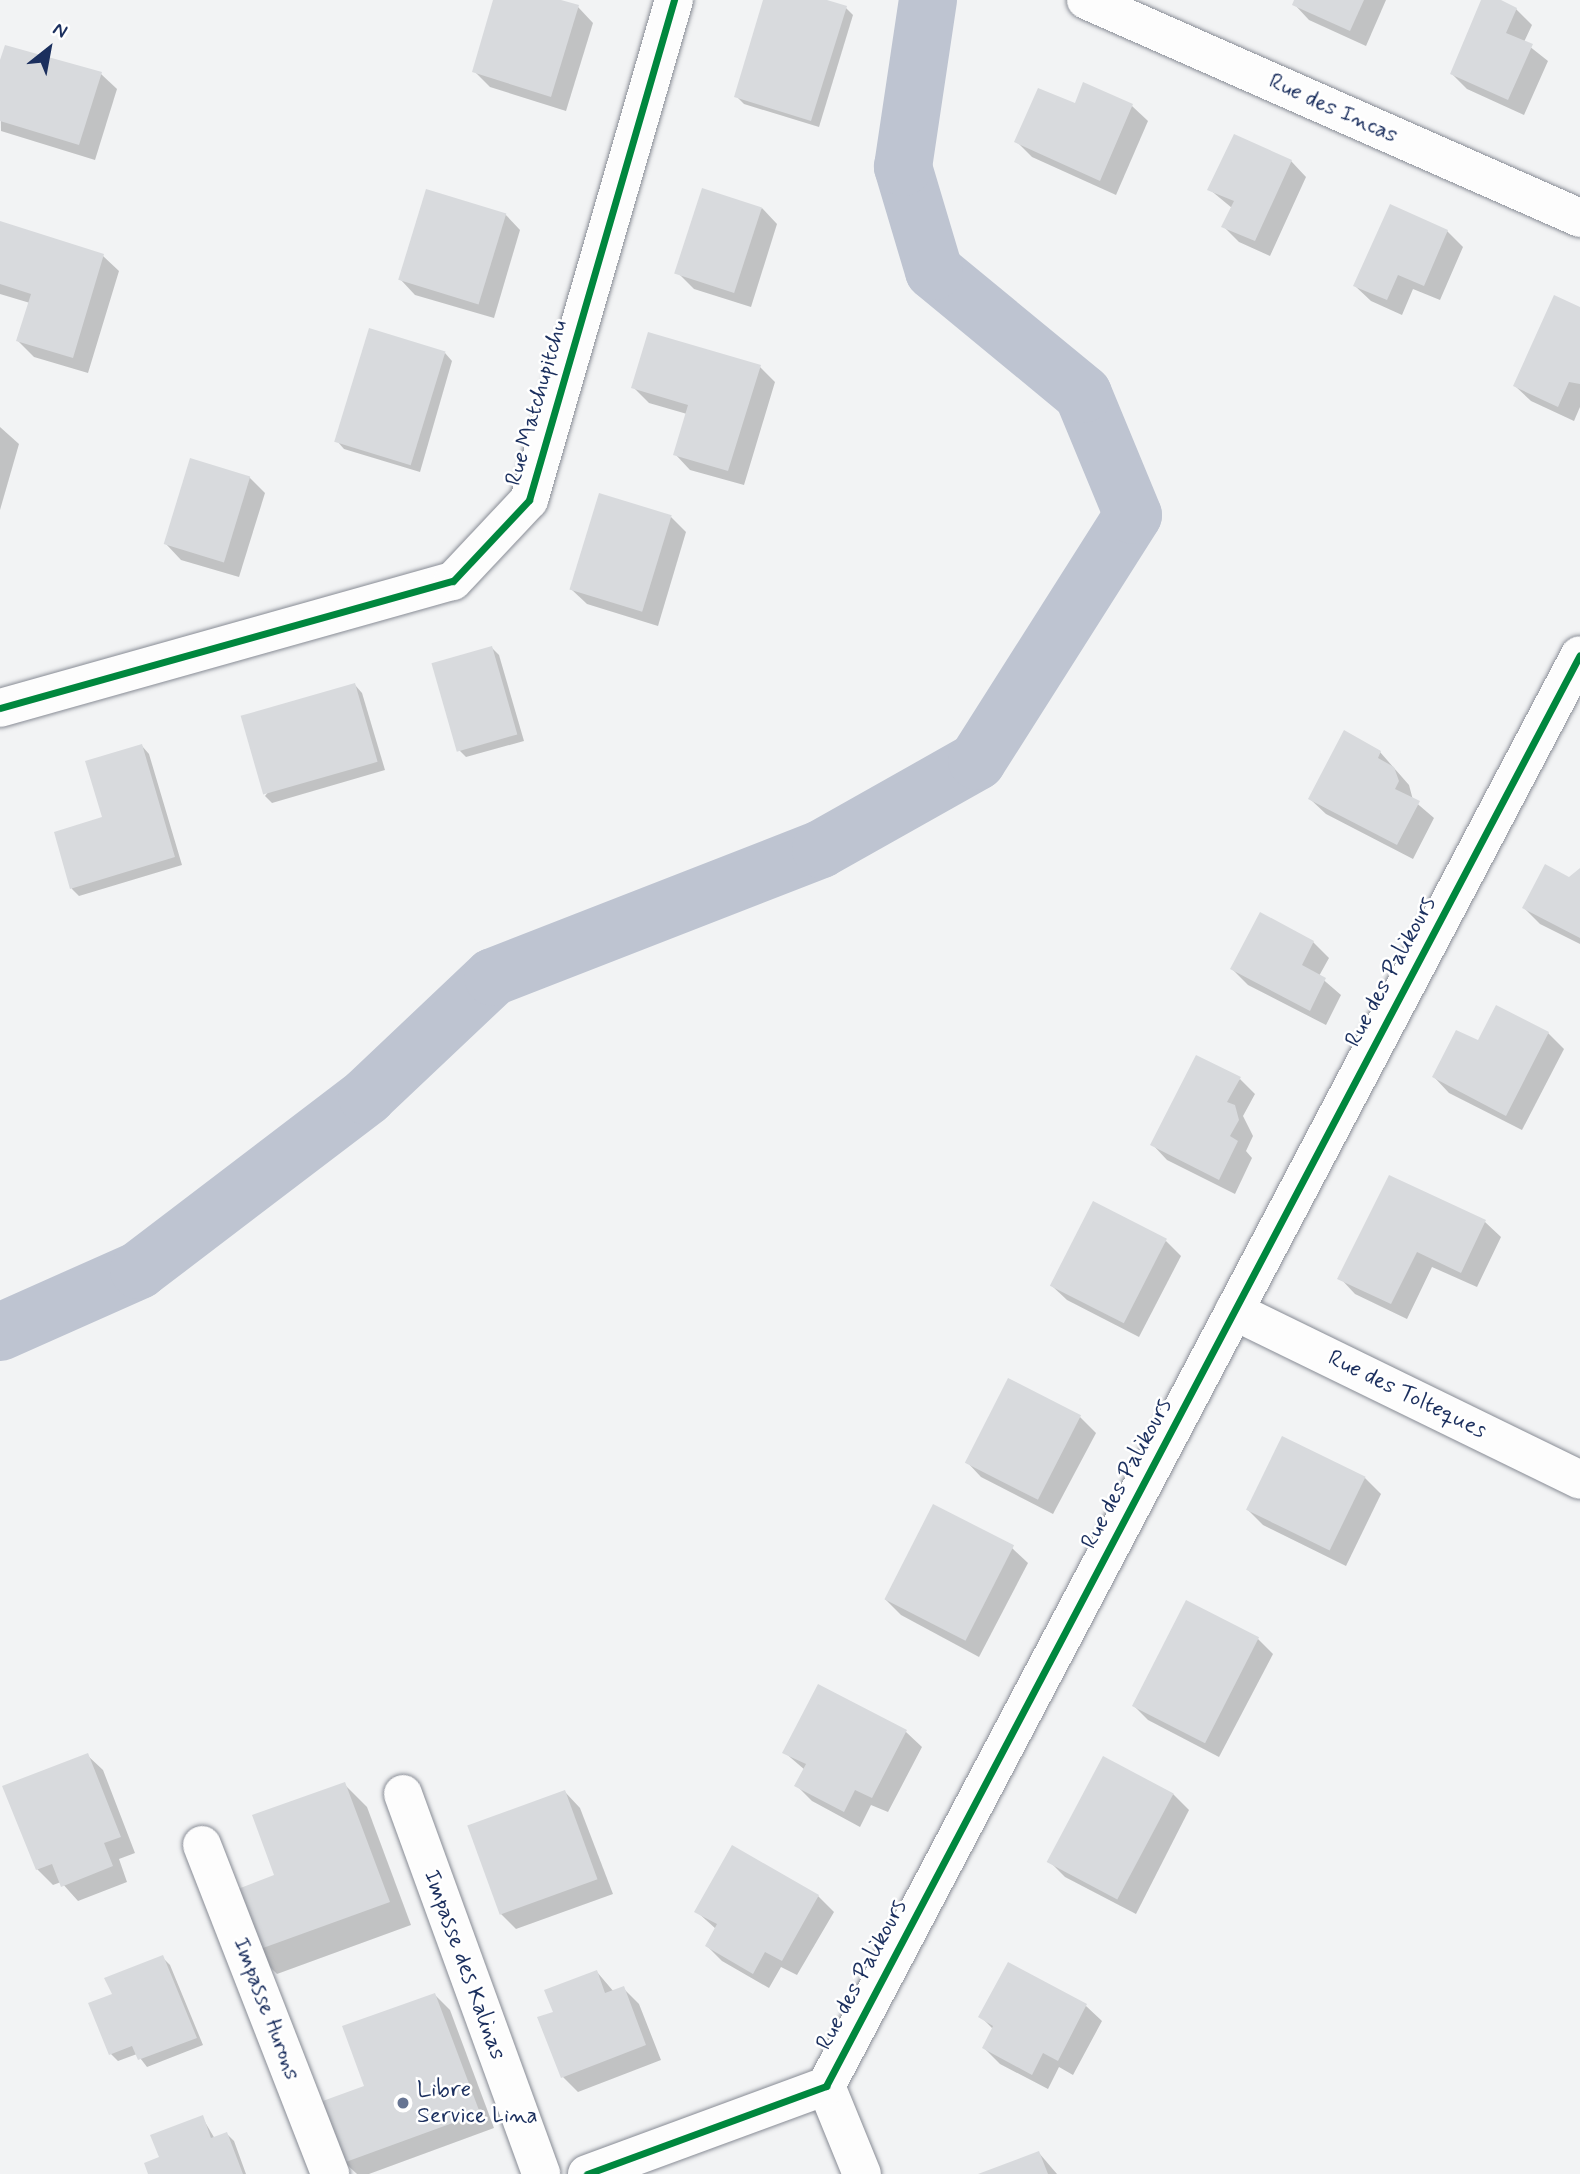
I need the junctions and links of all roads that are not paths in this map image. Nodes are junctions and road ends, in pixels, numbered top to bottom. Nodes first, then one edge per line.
1 (674, 0) edge
2 (1086, 0) edge
3 (1580, 218) edge
4 (1580, 655) edge
5 (0, 708) edge
6 (1234, 1311) junction
7 (1580, 1480) edge
8 (403, 1794) dead end
9 (202, 1845) dead end
10 (826, 2086) junction
11 (330, 2174) edge
12 (541, 2174) edge
13 (587, 2174) edge
14 (862, 2174) edge

1 - 5 street, Rue Matchupitchu
2 - 3 street, Rue des Incas
4 - 6 street, Rue des Palikours
6 - 7 street, Rue des Tolteques
6 - 10 street, Rue des Palikours
8 - 12 street, Impasse des Kalinas
9 - 11 street, Impasse Hurons
10 - 13 street, Rue des Palikours
10 - 14 street

